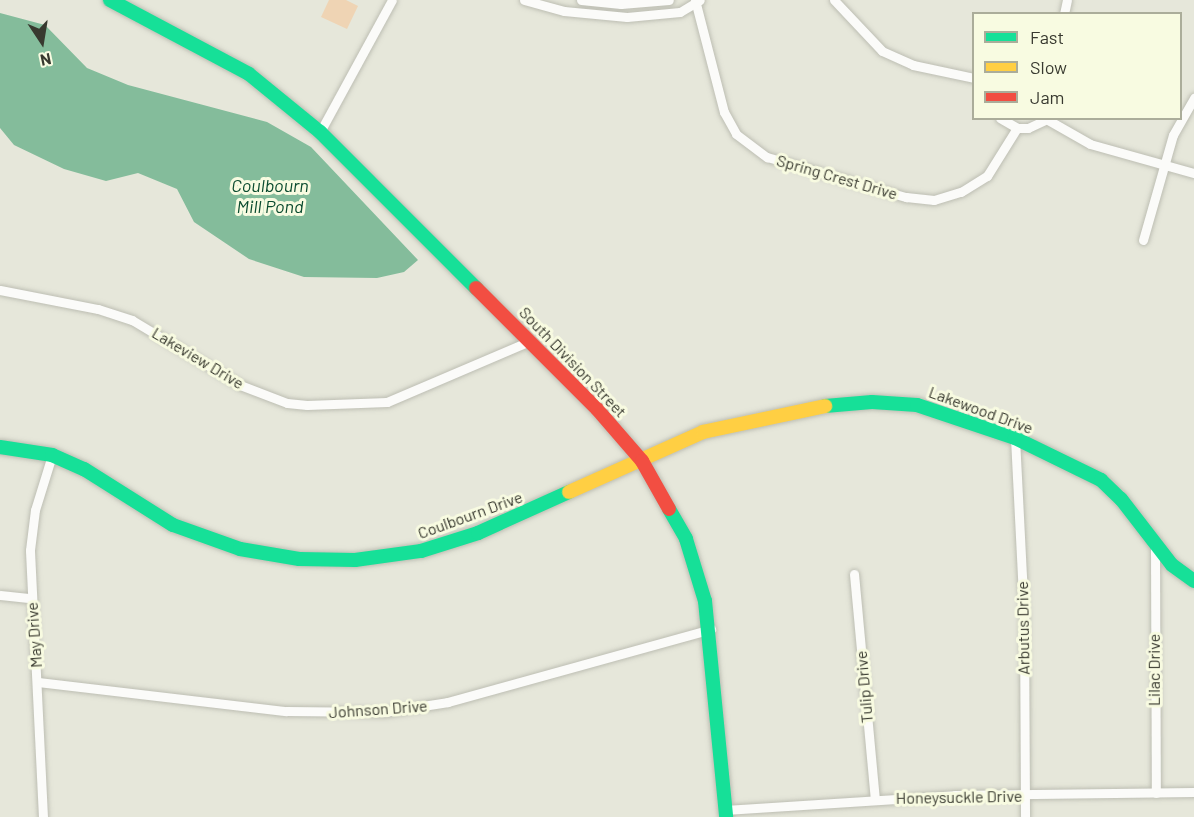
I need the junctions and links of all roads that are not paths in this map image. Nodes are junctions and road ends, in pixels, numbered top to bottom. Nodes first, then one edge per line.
1 (110, 0) edge
2 (392, 0) edge
3 (524, 0) edge
4 (581, 0) edge
5 (669, 0) edge
6 (694, 0) edge
7 (834, 0) edge
8 (972, 78) edge
9 (1194, 98) edge
10 (1003, 120) edge
11 (1047, 120) edge
12 (1050, 120) edge
13 (1017, 128) junction
14 (320, 132) junction
15 (1163, 164) junction
16 (1194, 172) edge
17 (1143, 240) dead end
18 (0, 290) edge
19 (530, 341) junction
20 (1015, 438) junction
21 (0, 447) edge
22 (52, 455) junction
23 (642, 461) junction
24 (1155, 546) junction
25 (854, 574) dead end
26 (1194, 581) edge
27 (0, 595) edge
28 (32, 598) junction
29 (711, 629) junction
30 (38, 682) junction
31 (1194, 792) edge
32 (1156, 794) junction
33 (1025, 795) junction
34 (875, 800) junction
35 (725, 813) edge
36 (43, 817) edge
37 (1026, 817) edge

1 - 14 street, South Division Street
2 - 14 street
3 - 6 street
4 - 5 street
6 - 13 street, Spring Crest Drive
7 - 8 street
9 - 15 street
10 - 13 street
11 - 13 street
12 - 15 street
14 - 19 street, South Division Street
15 - 16 street
15 - 17 street
18 - 19 street, Lakeview Drive
19 - 23 street, South Division Street
20 - 23 street, Lakewood Drive
20 - 24 street, Lakewood Drive
20 - 33 street, Arbutus Drive
21 - 22 street, Coulbourn Drive
22 - 23 street, Coulbourn Drive
22 - 28 street, May Drive
23 - 29 street, South Division Street
24 - 26 street, Lakewood Drive
24 - 32 street, Lilac Drive
25 - 34 street, Tulip Drive
27 - 28 street
28 - 30 street, May Drive
29 - 30 street, Johnson Drive
29 - 35 street, South Division Street
30 - 36 street, May Drive
31 - 32 street, Honeysuckle Drive
32 - 33 street, Honeysuckle Drive
33 - 34 street, Honeysuckle Drive
33 - 37 street, Arbutus Drive
34 - 35 street, Honeysuckle Drive

